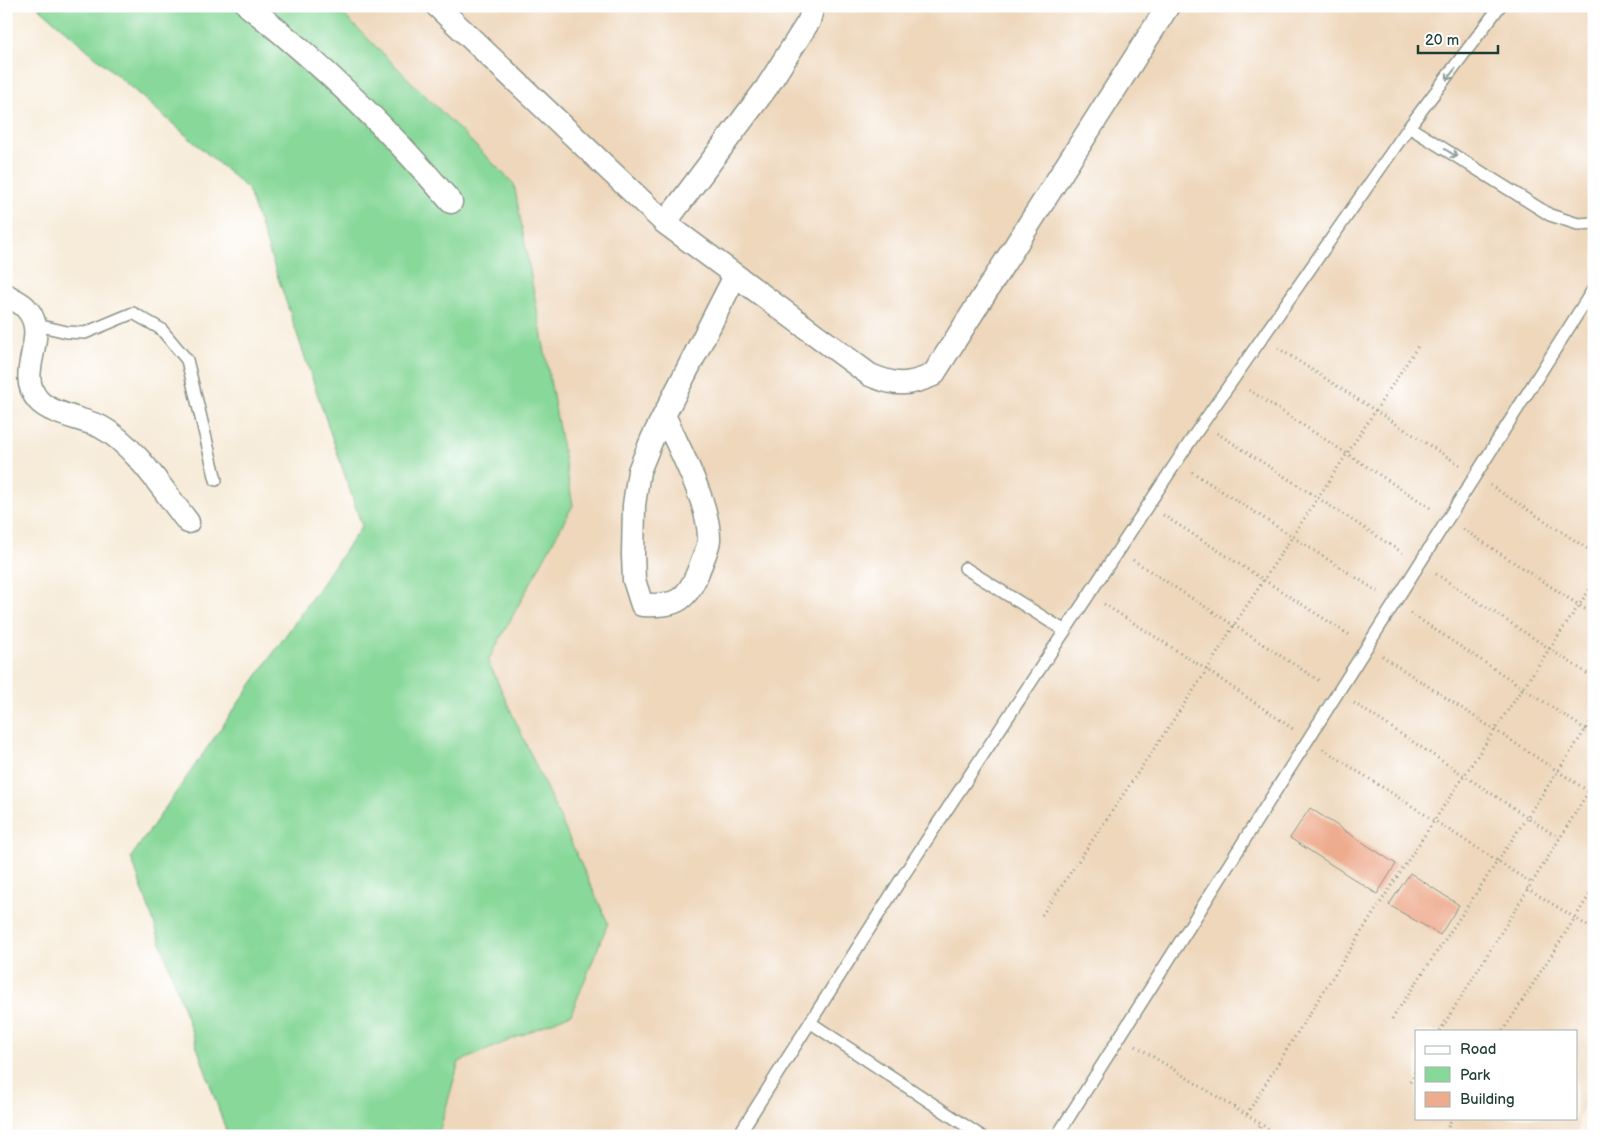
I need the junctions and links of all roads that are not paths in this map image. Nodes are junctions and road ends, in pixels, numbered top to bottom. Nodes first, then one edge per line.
1 (248, 6) edge
2 (437, 6) edge
3 (813, 6) edge
4 (1168, 6) edge
5 (1500, 6) edge
6 (1410, 127) junction
7 (451, 202) dead end
8 (1594, 222) edge
9 (665, 223) junction
10 (734, 276) junction
11 (1594, 288) edge
12 (6, 295) edge
13 (31, 316) junction
14 (664, 415) junction
15 (216, 480) dead end
16 (188, 522) dead end
17 (965, 568) dead end
18 (1065, 631) junction
19 (811, 1023) junction
20 (738, 1136) edge
21 (981, 1136) edge
22 (1057, 1136) edge

1 - 7 street
2 - 9 street
3 - 9 street
4 - 10 street
5 -> 6 lane
6 -> 8 lane
6 - 18 lane
9 - 10 street
10 - 14 street
11 - 22 lane
12 - 13 street
13 - 15 lane
13 - 16 street
14 - 14 street
17 - 18 lane
18 - 19 lane
19 - 20 lane
19 - 21 lane

